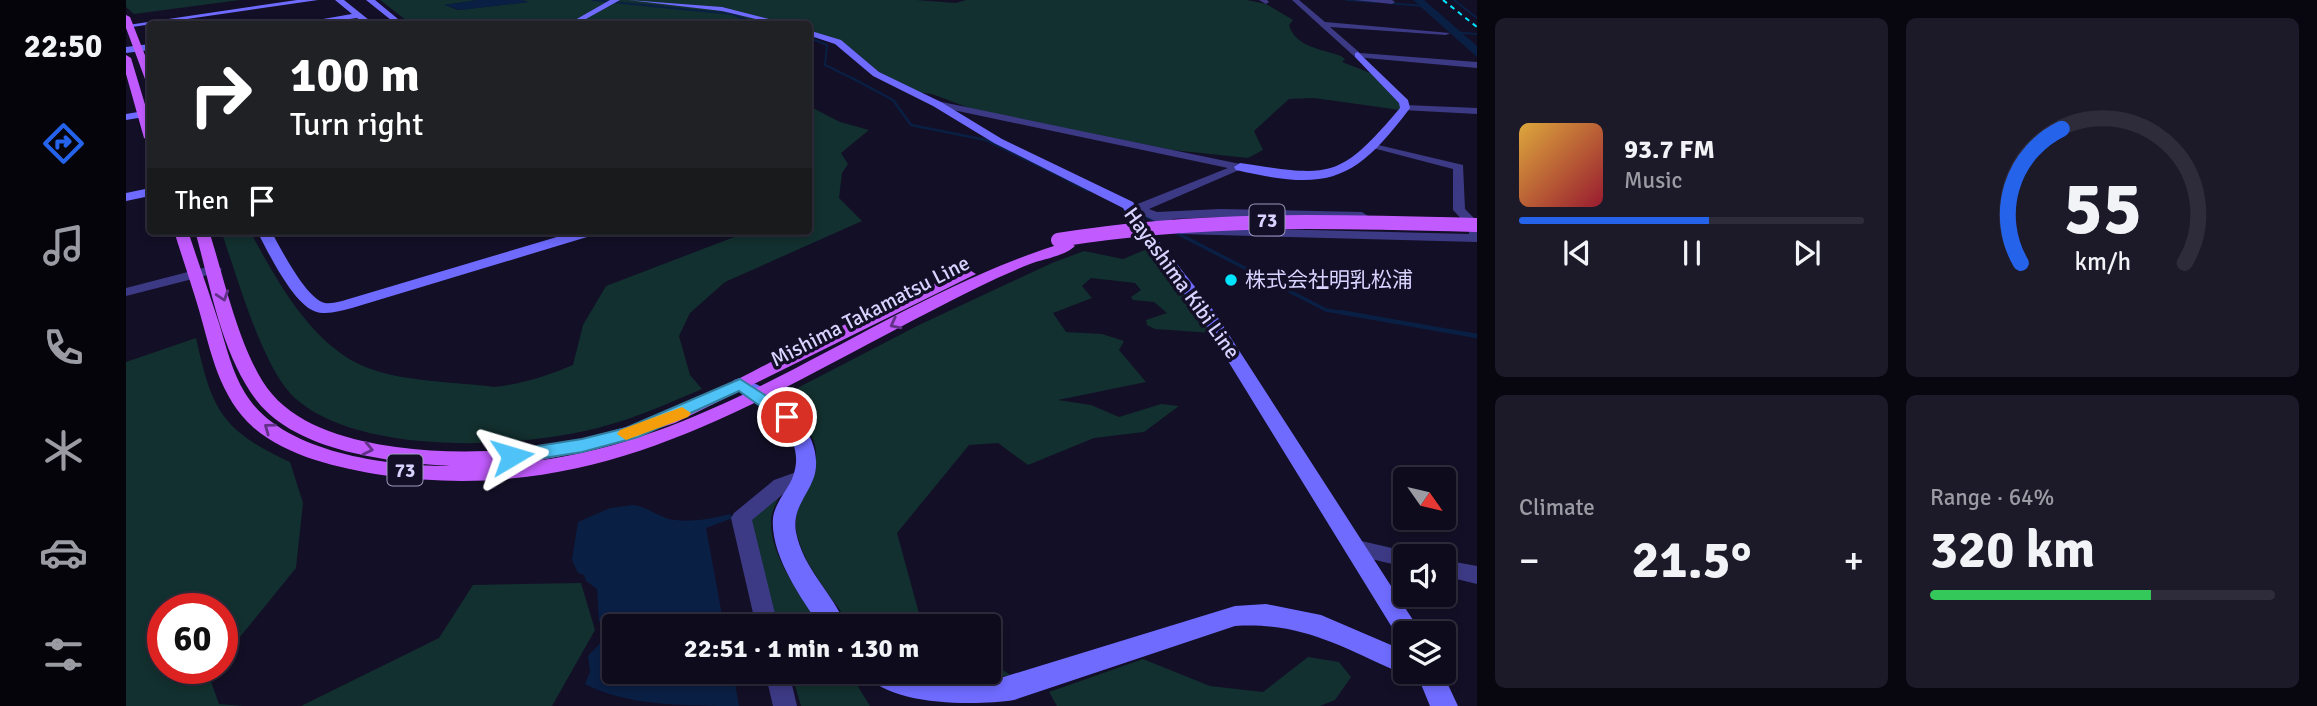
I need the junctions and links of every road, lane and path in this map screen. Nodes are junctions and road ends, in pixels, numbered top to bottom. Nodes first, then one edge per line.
1 (314, 0) edge
2 (339, 0) edge
3 (370, 0) edge
4 (616, 0) edge
5 (622, 0) edge
6 (632, 0) edge
7 (1295, 0) edge
8 (1357, 0) edge
9 (1392, 2) dead end
10 (358, 15) junction
11 (584, 20) edge
12 (129, 21) edge
13 (318, 21) edge
14 (366, 21) edge
15 (396, 21) edge
16 (772, 21) edge
17 (1322, 24) junction
18 (812, 33) edge
19 (1446, 33) dead end
20 (147, 47) edge
21 (140, 48) junction
22 (126, 50) edge
23 (1358, 55) junction
24 (126, 58) edge
25 (1477, 65) edge
26 (147, 68) edge
27 (130, 80) edge
28 (937, 104) junction
29 (1405, 108) junction
30 (147, 111) edge
31 (1477, 111) edge
32 (147, 113) edge
33 (126, 117) edge
34 (1374, 147) junction
35 (1240, 167) junction
36 (146, 193) edge
37 (126, 197) edge
38 (1135, 210) junction
39 (1154, 216) junction
40 (183, 235) edge
41 (202, 235) edge
42 (266, 235) edge
43 (579, 235) edge
44 (1382, 235) junction
45 (1477, 235) edge
46 (205, 272) junction
47 (126, 292) edge
48 (748, 389) junction
49 (802, 477) junction
50 (1357, 548) junction
51 (1393, 556) edge
52 (1456, 571) edge
53 (1477, 575) edge
54 (764, 614) edge
55 (827, 614) edge
56 (1402, 621) edge
57 (1393, 658) edge
58 (781, 684) edge
59 (902, 684) edge
60 (1433, 684) edge
61 (786, 706) edge
62 (1444, 706) edge

1 - 12 street
2 - 10 street
3 - 15 street
4 - 11 street
5 - 11 street
6 - 16 street
7 - 17 street
8 - 9 street
10 - 13 street
10 - 14 street
12 - 21 main road
17 - 19 street
17 - 23 street
18 - 28 street, Hayashima Kibi Line
20 - 21 street
21 - 22 street
21 - 26 main road
23 - 25 street
23 - 29 street
24 - 27 main road
27 - 30 main road
28 - 35 street
28 - 38 street, Hayashima Kibi Line
29 - 31 street
29 - 34 street
32 - 33 street
34 - 35 street
34 - 45 street
35 - 38 street
36 - 37 street
38 - 39 street
38 - 50 street, Hayashima Kibi Line
39 - 44 street
39 - 44 street
40 - 46 main road, Mishima Takamatsu Line / 73
41 - 46 main road, Mishima Takamatsu Line / 73
42 - 43 street
44 - 45 street
45 - 48 main road, Mishima Takamatsu Line / 73, bridge
46 - 47 street
46 - 48 main road, Mishima Takamatsu Line / 73
48 - 49 street
49 - 54 street
49 - 55 street
50 - 51 street
50 - 56 street, Hayashima Kibi Line
52 - 53 street
57 - 59 street
58 - 61 street
60 - 62 street

